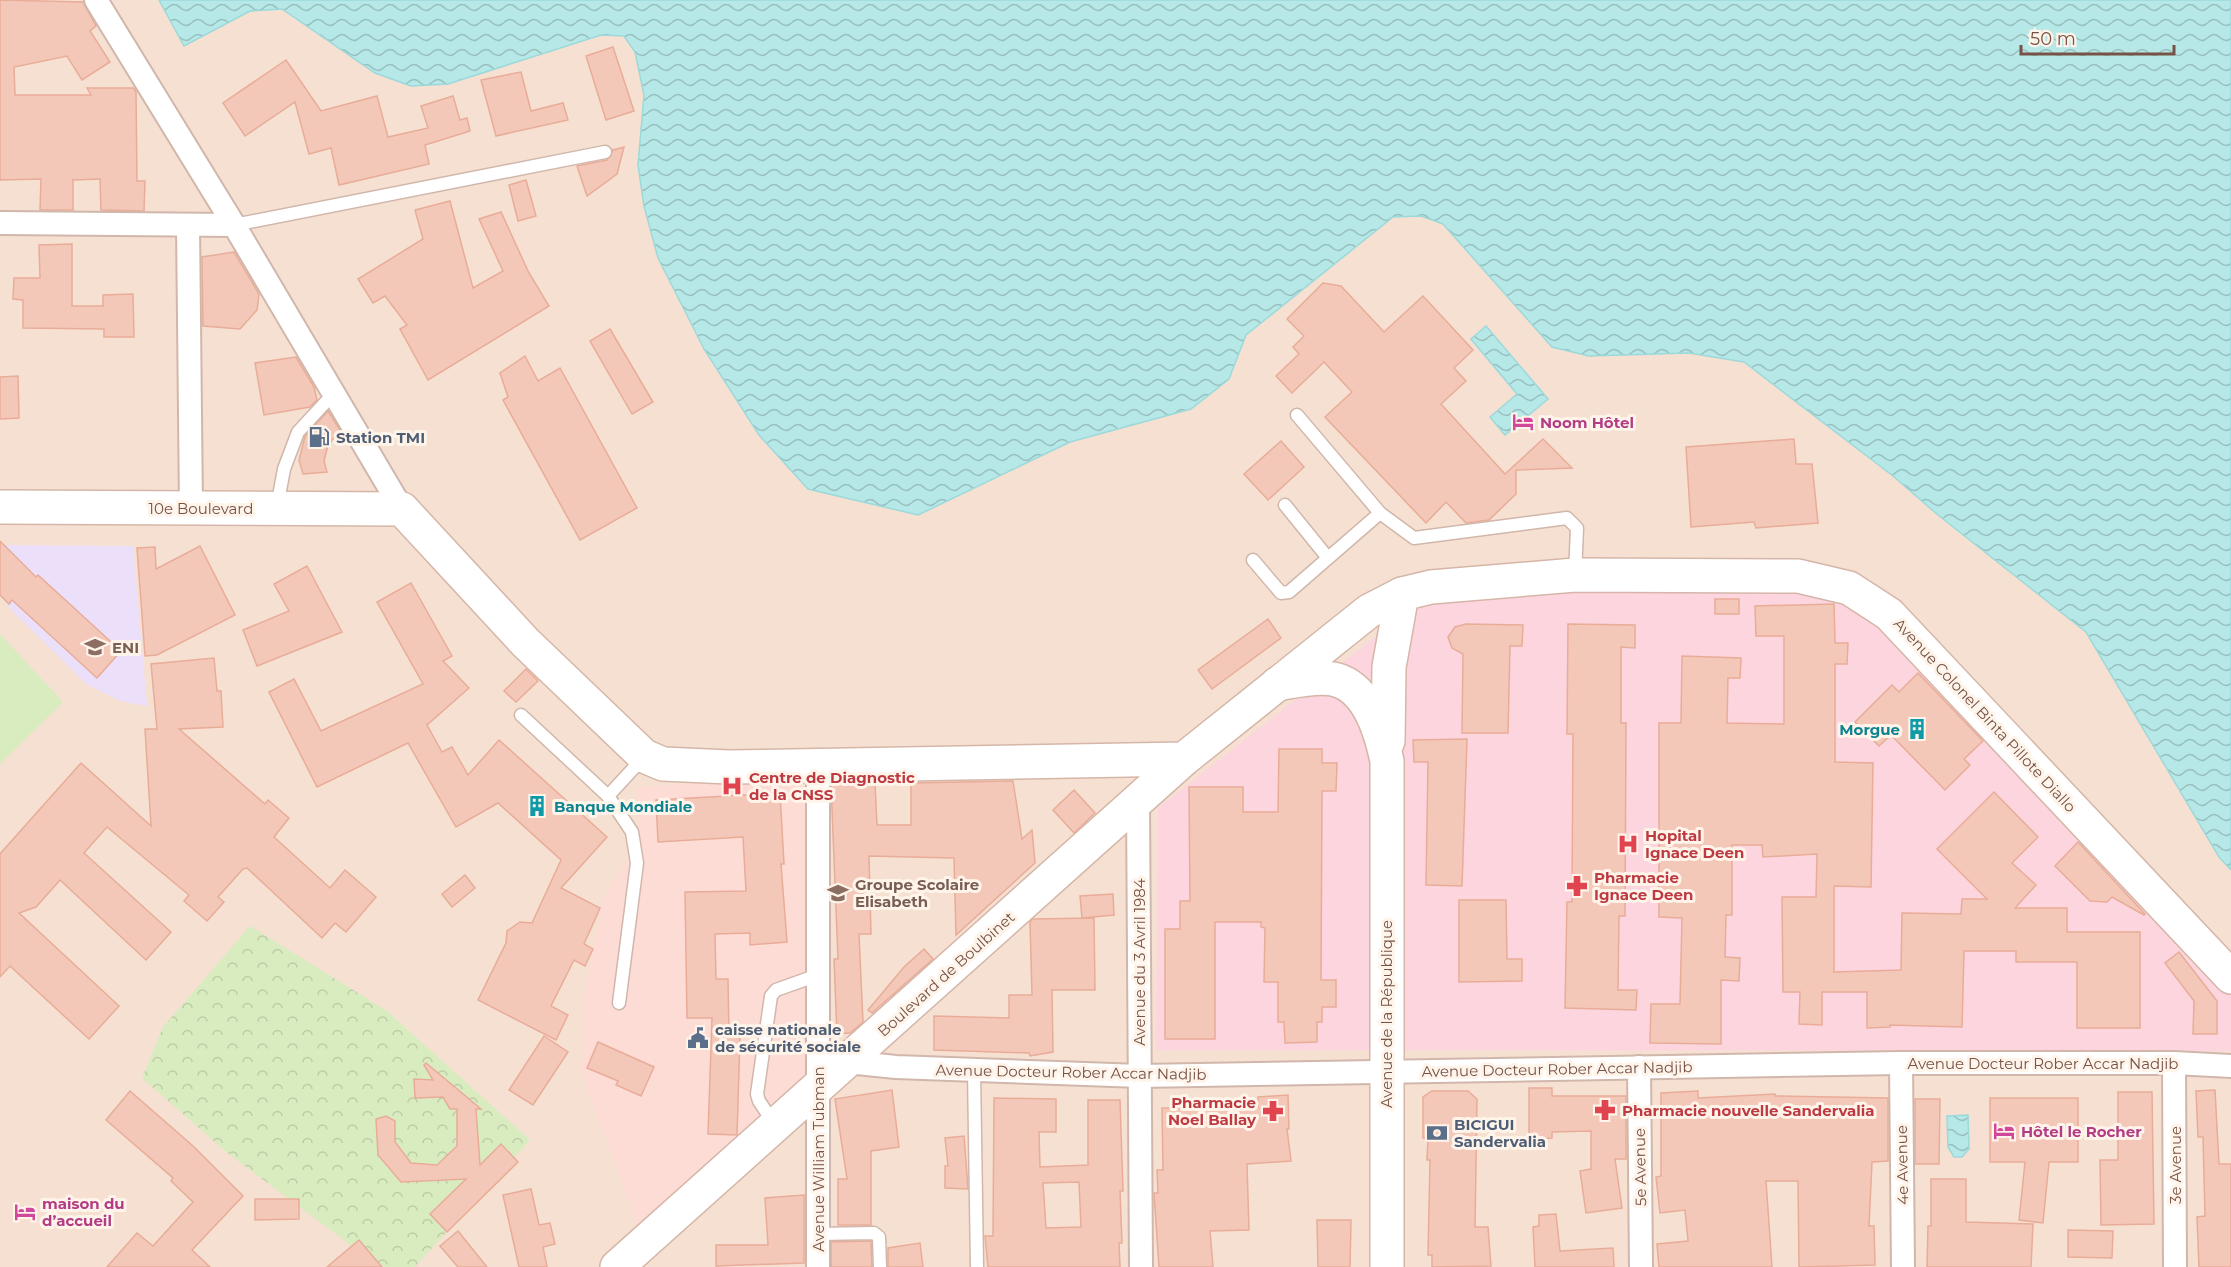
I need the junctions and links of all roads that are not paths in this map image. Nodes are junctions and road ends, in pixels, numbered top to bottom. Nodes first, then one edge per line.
1 (96, 0) edge
2 (605, 152) dead end
3 (0, 223) edge
4 (188, 225) junction
5 (234, 225) junction
6 (335, 392) junction
7 (1297, 415) dead end
8 (1285, 505) dead end
9 (0, 507) edge
10 (277, 508) junction
11 (191, 509) junction
12 (402, 509) junction
13 (1380, 513) junction
14 (1328, 558) junction
15 (1253, 560) dead end
16 (1575, 575) junction
17 (1402, 594) junction
18 (1277, 684) junction
19 (521, 715) dead end
20 (644, 756) junction
21 (1184, 759) junction
22 (1387, 761) junction
23 (818, 764) junction
24 (608, 796) junction
25 (1138, 801) junction
26 (818, 975) junction
27 (2231, 977) edge
28 (619, 1003) dead end
29 (847, 1062) junction
30 (1901, 1063) junction
31 (2174, 1063) junction
32 (2231, 1066) edge
33 (1639, 1067) junction
34 (974, 1070) junction
35 (1386, 1074) junction
36 (1140, 1076) junction
37 (819, 1088) junction
38 (776, 1126) junction
39 (818, 1234) junction
40 (617, 1267) edge
41 (818, 1267) edge
42 (880, 1267) edge
43 (977, 1267) edge
44 (1141, 1267) edge
45 (1387, 1267) edge
46 (1641, 1267) edge
47 (1903, 1267) edge
48 (2175, 1267) edge

1 - 5 street
2 - 5 lane
3 - 4 street
4 - 5 street
4 - 11 street
5 - 6 street
6 - 10 lane
6 - 12 street
7 - 13 lane
8 - 14 lane
9 - 11 main road, 10e Boulevard
10 - 11 main road, 10e Boulevard
10 - 12 main road, 10e Boulevard
12 - 20 main road
13 - 14 lane
13 - 16 lane
14 - 15 lane
16 - 17 main road, Avenue Colonel Binta Pillote Diallo
16 - 27 main road, Avenue Colonel Binta Pillote Diallo
17 - 18 main road, Avenue Colonel Binta Pillote Diallo
17 - 22 main road, Avenue de la République
18 - 21 main road, Boulevard de Boulbinet
18 - 22 main road, Avenue de la République
19 - 24 lane
20 - 23 main road
20 - 24 lane
21 - 23 main road
21 - 25 main road, Boulevard de Boulbinet
22 - 35 main road, Avenue de la République
23 - 26 street, Avenue William Tubman
24 - 28 lane
25 - 29 main road, Boulevard de Boulbinet
25 - 36 street, Avenue du 3 Avril 1984
26 - 37 street, Avenue William Tubman
26 - 38 lane
29 - 34 street, Avenue Docteur Rober Accar Nadjib
29 - 37 main road, Boulevard de Boulbinet
30 - 31 street, Avenue Docteur Rober Accar Nadjib
30 - 33 street, Avenue Docteur Rober Accar Nadjib
30 - 47 street, 4e Avenue
31 - 32 street, Avenue Docteur Rober Accar Nadjib
31 - 48 street, 3e Avenue
33 - 35 street, Avenue Docteur Rober Accar Nadjib
33 - 46 street, 5e Avenue
34 - 36 street, Avenue Docteur Rober Accar Nadjib
34 - 43 lane
35 - 36 street, Avenue Docteur Rober Accar Nadjib
35 - 45 main road, Avenue de la République
36 - 44 street, Avenue du 3 Avril 1984
37 - 38 main road, Boulevard de Boulbinet
37 - 39 street, Avenue William Tubman
38 - 40 main road, Boulevard de Boulbinet
39 - 41 street, Avenue William Tubman
39 - 42 lane

